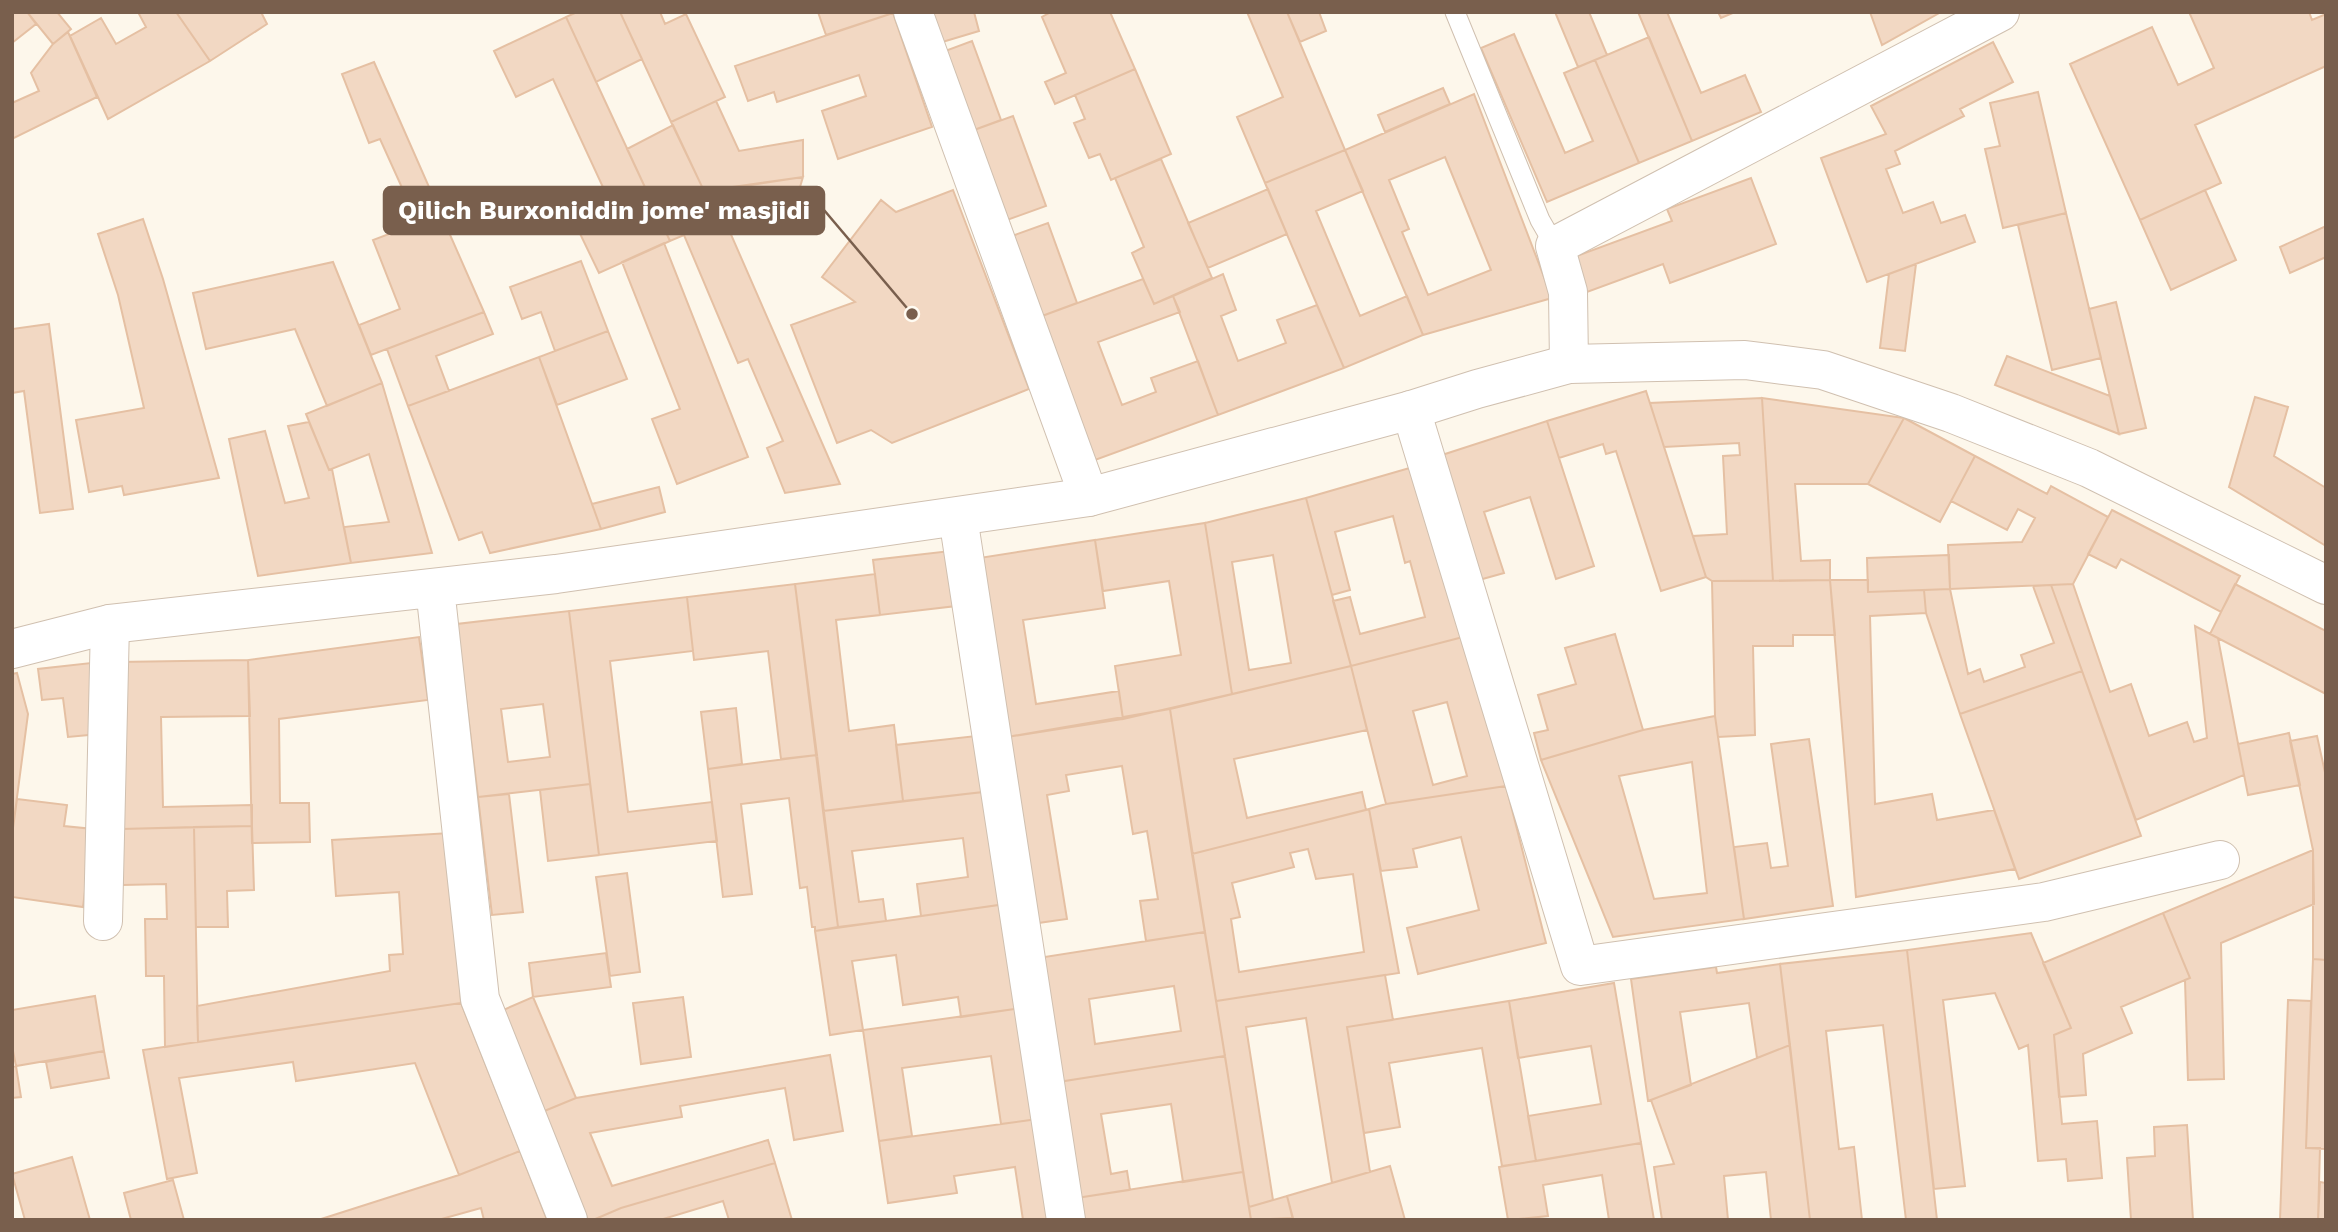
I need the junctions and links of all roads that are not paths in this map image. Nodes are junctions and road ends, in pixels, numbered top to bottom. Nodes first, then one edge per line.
1 (913, 12) edge
2 (1455, 12) edge
3 (2000, 12) edge
4 (1555, 246) junction
5 (1569, 364) junction
6 (1411, 410) junction
7 (1089, 497) junction
8 (958, 517) junction
9 (2326, 585) edge
10 (435, 588) junction
11 (110, 624) junction
12 (12, 649) edge
13 (2220, 860) dead end
14 (103, 922) dead end
15 (568, 1220) edge
16 (1066, 1220) edge

1 - 7 street
2 - 4 lane
3 - 4 street
4 - 5 street
5 - 6 street
5 - 9 street
6 - 7 street
6 - 13 street
7 - 8 street
8 - 10 street
8 - 16 street
10 - 11 street
10 - 15 street
11 - 12 street
11 - 14 street

